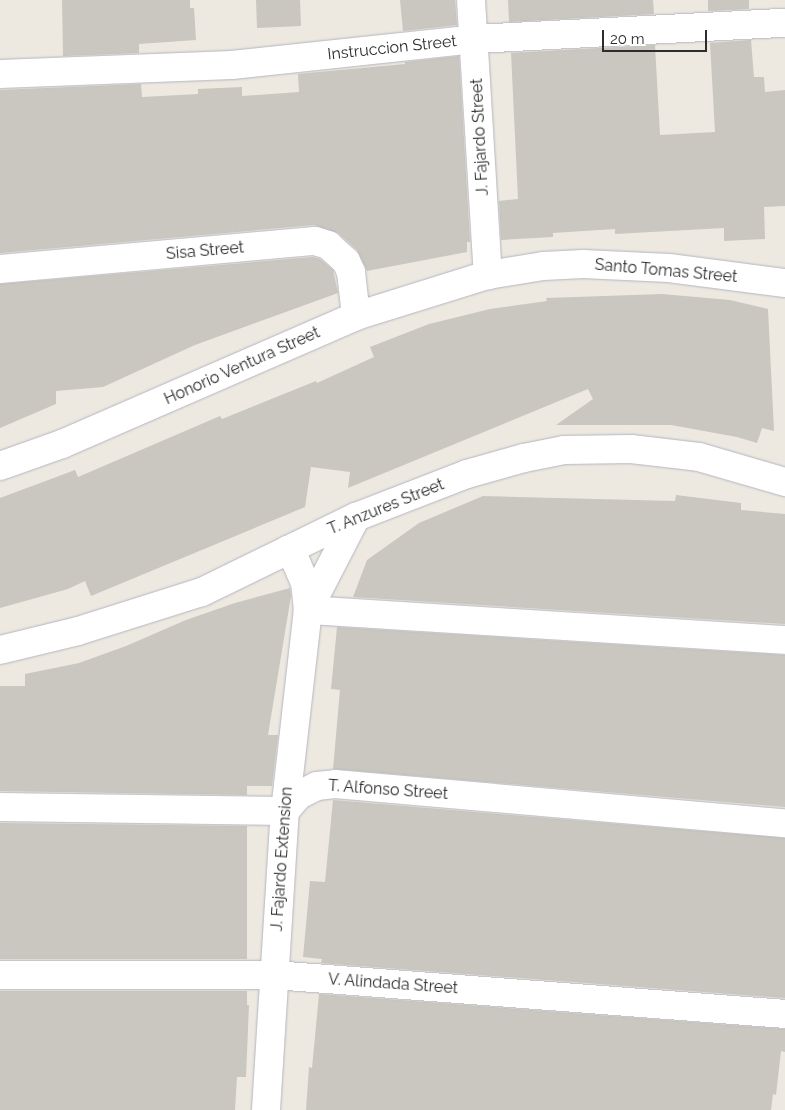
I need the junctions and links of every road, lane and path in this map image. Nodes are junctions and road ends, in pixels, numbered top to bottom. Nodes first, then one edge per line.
1 (471, 0) edge
2 (785, 23) edge
3 (475, 39) junction
4 (0, 74) edge
5 (0, 269) edge
6 (488, 275) junction
7 (785, 284) edge
8 (356, 316) junction
9 (0, 466) edge
10 (785, 482) edge
11 (356, 516) junction
12 (288, 550) junction
13 (308, 610) junction
14 (785, 640) edge
15 (0, 650) edge
16 (0, 807) edge
17 (284, 811) junction
18 (785, 823) edge
19 (0, 975) edge
20 (274, 975) junction
21 (785, 1014) edge
22 (266, 1110) edge

1 - 3 street, J. Fajardo Street
2 - 3 street, Instruccion Street
3 - 4 street, Instruccion Street
3 - 6 street, J. Fajardo Street
5 - 8 street, Sisa Street
6 - 7 street, Santo Tomas Street
6 - 8 street, Honorio Ventura Street
8 - 9 street, Honorio Ventura Street
10 - 11 street, T. Anzures Street
11 - 12 street, T. Anzures Street
11 - 13 street, J. Fajardo Extension
12 - 13 street, J. Fajardo Extension
12 - 15 street, T. Anzures Street
13 - 14 street
13 - 17 street, J. Fajardo Extension
16 - 17 street
17 - 18 street, T. Alfonso Street
17 - 20 street, J. Fajardo Extension
19 - 20 street, V. Alindada Street
20 - 21 street, V. Alindada Street
20 - 22 street, J. Fajardo Extension

